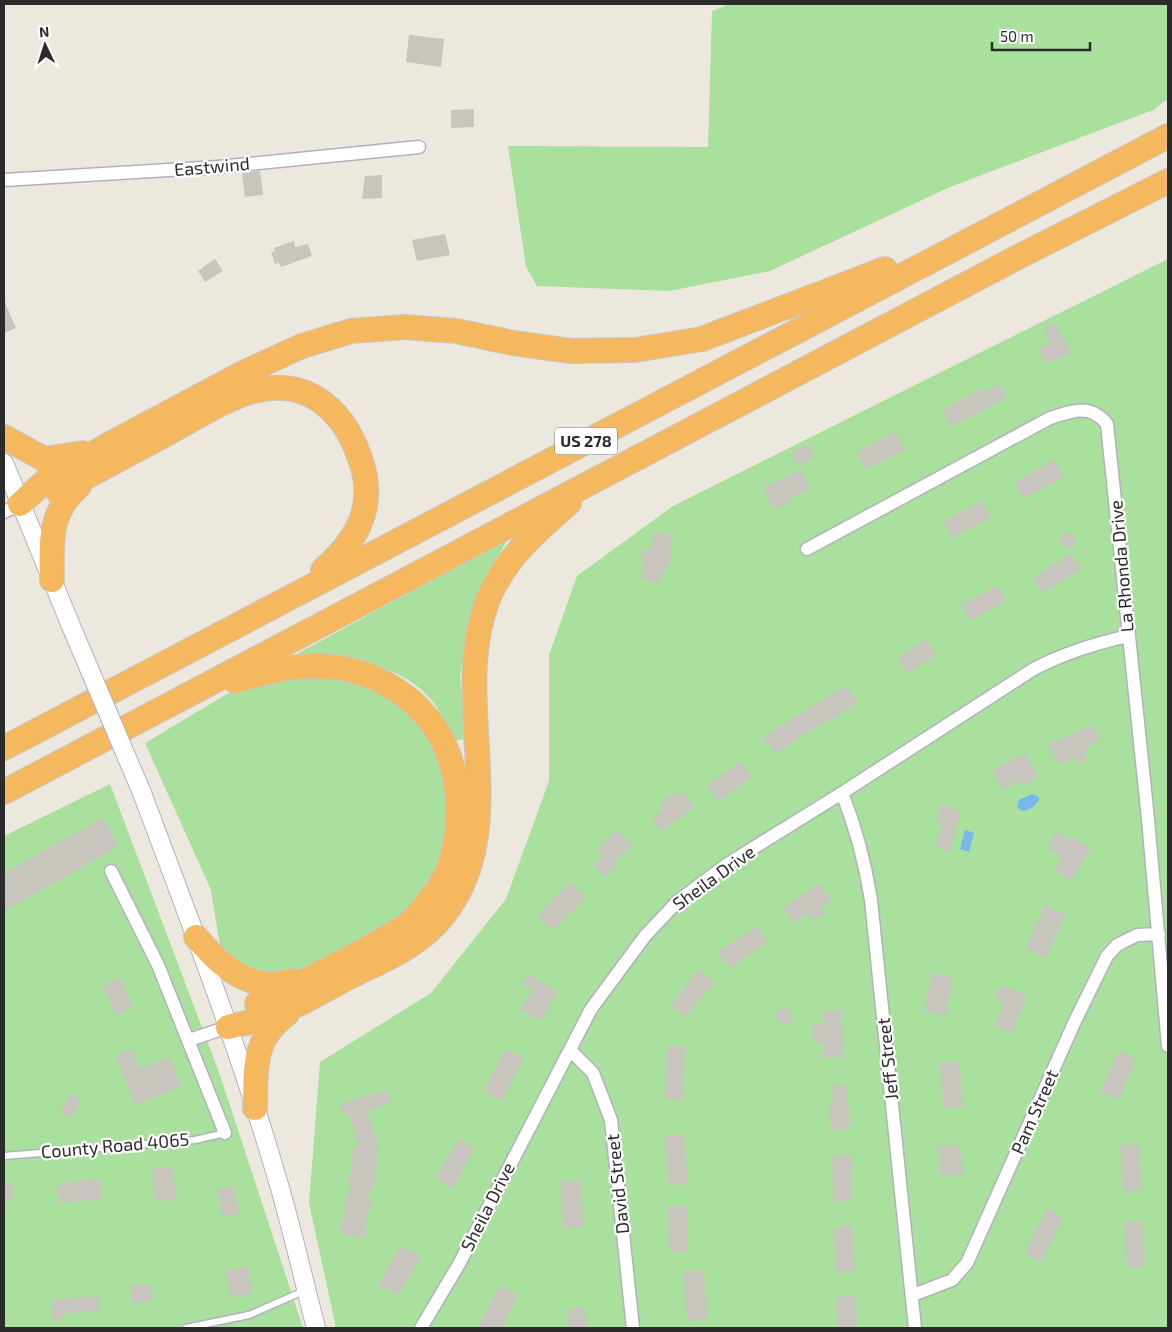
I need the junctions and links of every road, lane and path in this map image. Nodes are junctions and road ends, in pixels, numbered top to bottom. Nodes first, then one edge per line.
1 (1168, 136) edge
2 (419, 147) dead end
3 (4, 180) edge
4 (1168, 181) edge
5 (1008, 219) junction
6 (4, 438) edge
7 (108, 445) junction
8 (4, 463) edge
9 (94, 473) junction
10 (600, 476) junction
11 (12, 508) edge
12 (808, 549) dead end
13 (52, 580) junction
14 (298, 592) junction
15 (1128, 636) junction
16 (180, 698) junction
17 (4, 748) edge
18 (4, 792) edge
19 (842, 793) junction
20 (111, 871) dead end
21 (1158, 934) junction
22 (196, 937) junction
23 (308, 989) junction
24 (228, 1027) junction
25 (189, 1040) junction
26 (1168, 1046) edge
27 (571, 1051) junction
28 (255, 1108) junction
29 (225, 1133) joint
30 (4, 1156) edge
31 (306, 1290) junction
32 (913, 1294) junction
33 (186, 1328) edge
34 (316, 1328) edge
35 (421, 1328) edge
36 (633, 1328) edge
37 (915, 1328) edge

1 - 5 highway, US 278
2 - 3 street, Eastwind
4 - 10 highway, US 278
5 - 7 highway
5 - 14 highway, US 278
6 - 7 highway
7 - 11 highway
8 - 11 main road
9 - 11 highway
9 - 13 highway
9 - 14 highway
10 - 16 highway, US 278
10 - 23 highway
11 - 13 main road
12 - 15 street, La Rhonda Drive
13 - 22 main road, bridge
14 - 17 highway, US 278
15 - 19 street, Sheila Drive
15 - 21 street, La Rhonda Drive
16 - 18 highway, US 278
16 - 23 highway
19 - 27 street, Sheila Drive
19 - 32 street, Jeff Street
20 - 25 street
21 - 26 street, La Rhonda Drive
21 - 32 street, Pam Street
22 - 23 highway
22 - 24 main road
23 - 24 highway
23 - 28 highway
24 - 25 street
24 - 28 main road
25 - 29 street
27 - 35 street, Sheila Drive
27 - 36 street, David Street
28 - 31 main road
29 - 30 lane, County Road 4065
31 - 33 lane
31 - 34 main road
32 - 37 street, Jeff Street

